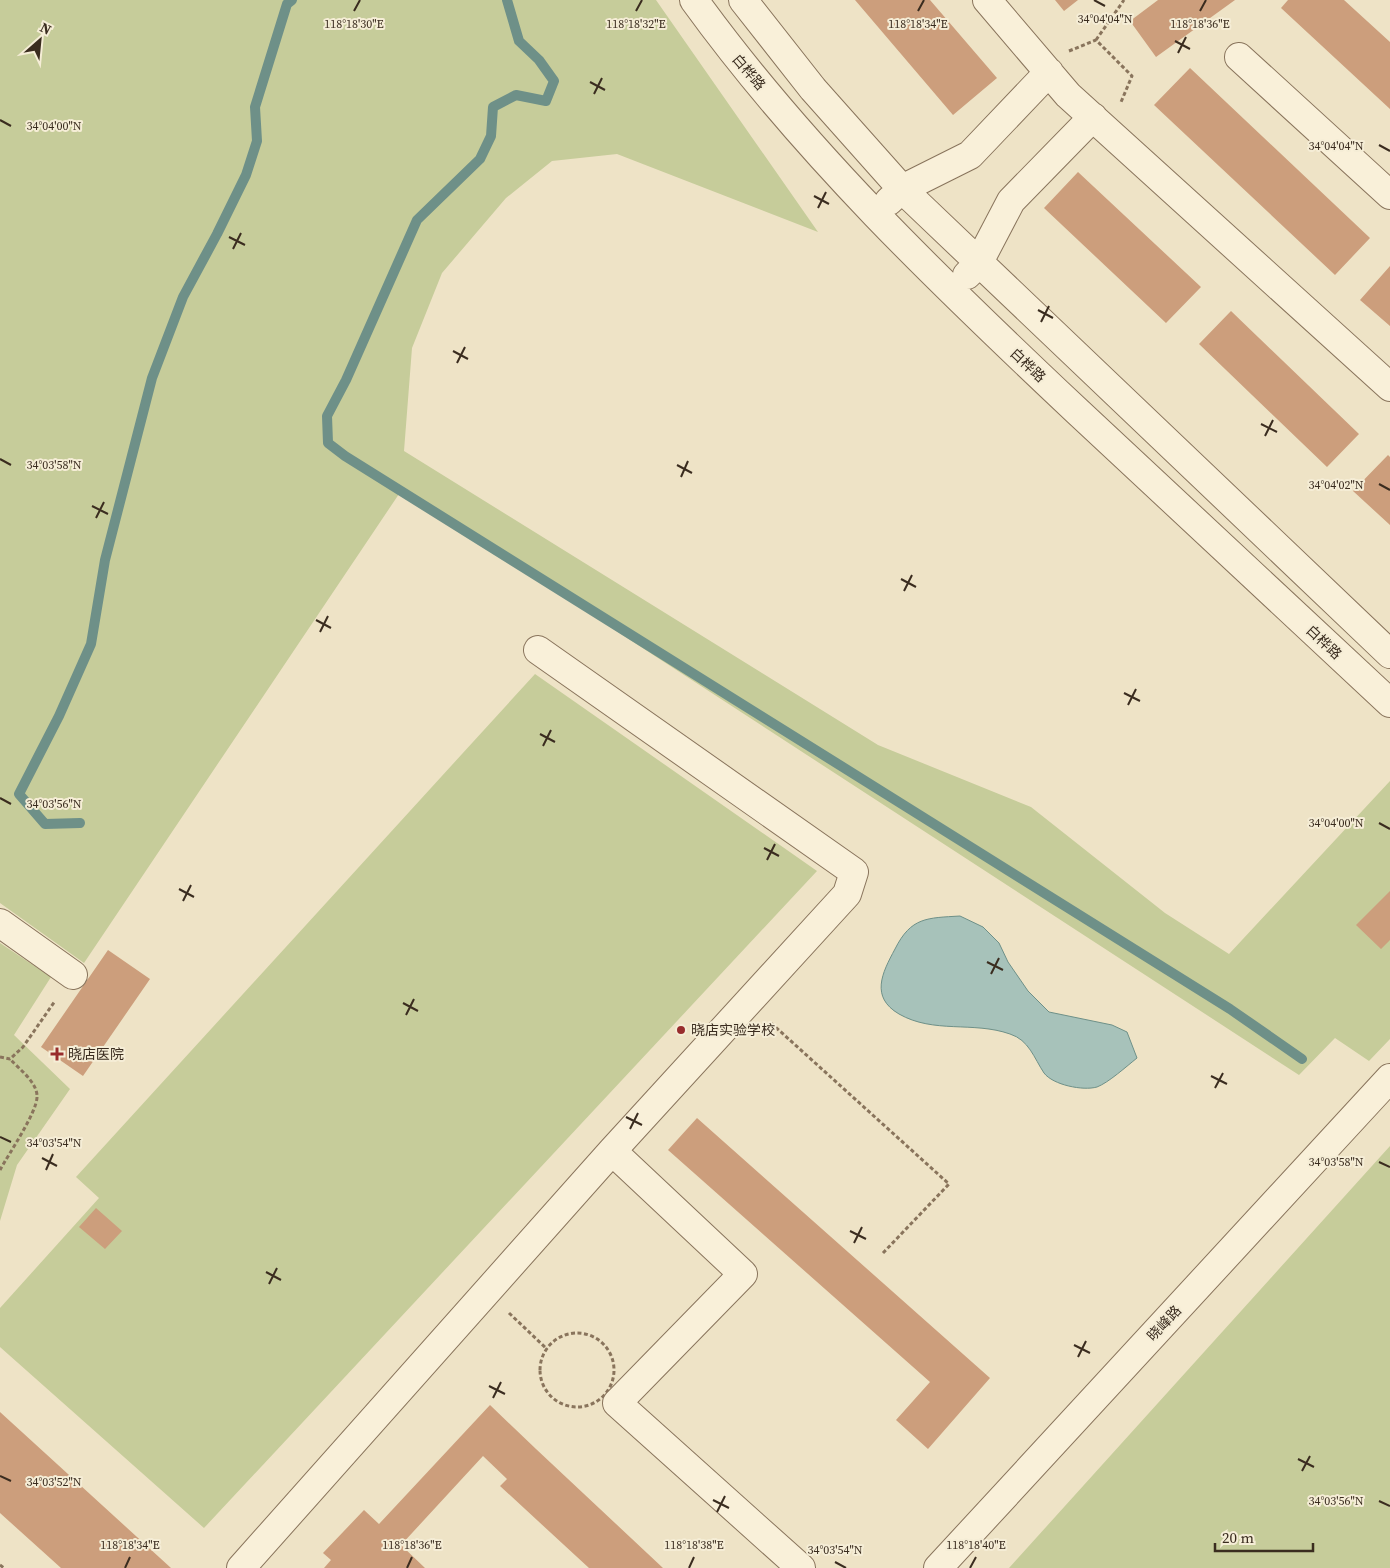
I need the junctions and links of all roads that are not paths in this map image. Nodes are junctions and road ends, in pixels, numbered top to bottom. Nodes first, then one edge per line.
1 (694, 0) edge
2 (743, 0) edge
3 (987, 0) edge
4 (1239, 57) dead end
5 (1045, 67) junction
6 (1100, 124) junction
7 (902, 189) junction
8 (1390, 195) edge
9 (875, 215) junction
10 (978, 264) junction
11 (952, 290) junction
12 (1390, 387) edge
13 (538, 650) dead end
14 (1390, 654) edge
15 (1390, 703) edge
16 (0, 923) edge
17 (73, 975) road end
18 (1390, 1078) edge
19 (612, 1151) junction
20 (241, 1568) edge
21 (801, 1568) edge
22 (938, 1568) edge

1 - 9 street, 白桦路
2 - 7 street
3 - 5 street
4 - 8 street
5 - 6 street
5 - 7 street
6 - 10 street
6 - 12 street
7 - 9 street
7 - 10 street
9 - 11 street, 白桦路
10 - 11 street
10 - 14 street
11 - 15 street, 白桦路
13 - 19 street
16 - 17 street
18 - 22 street, 晓峰路
19 - 20 street
19 - 21 street

